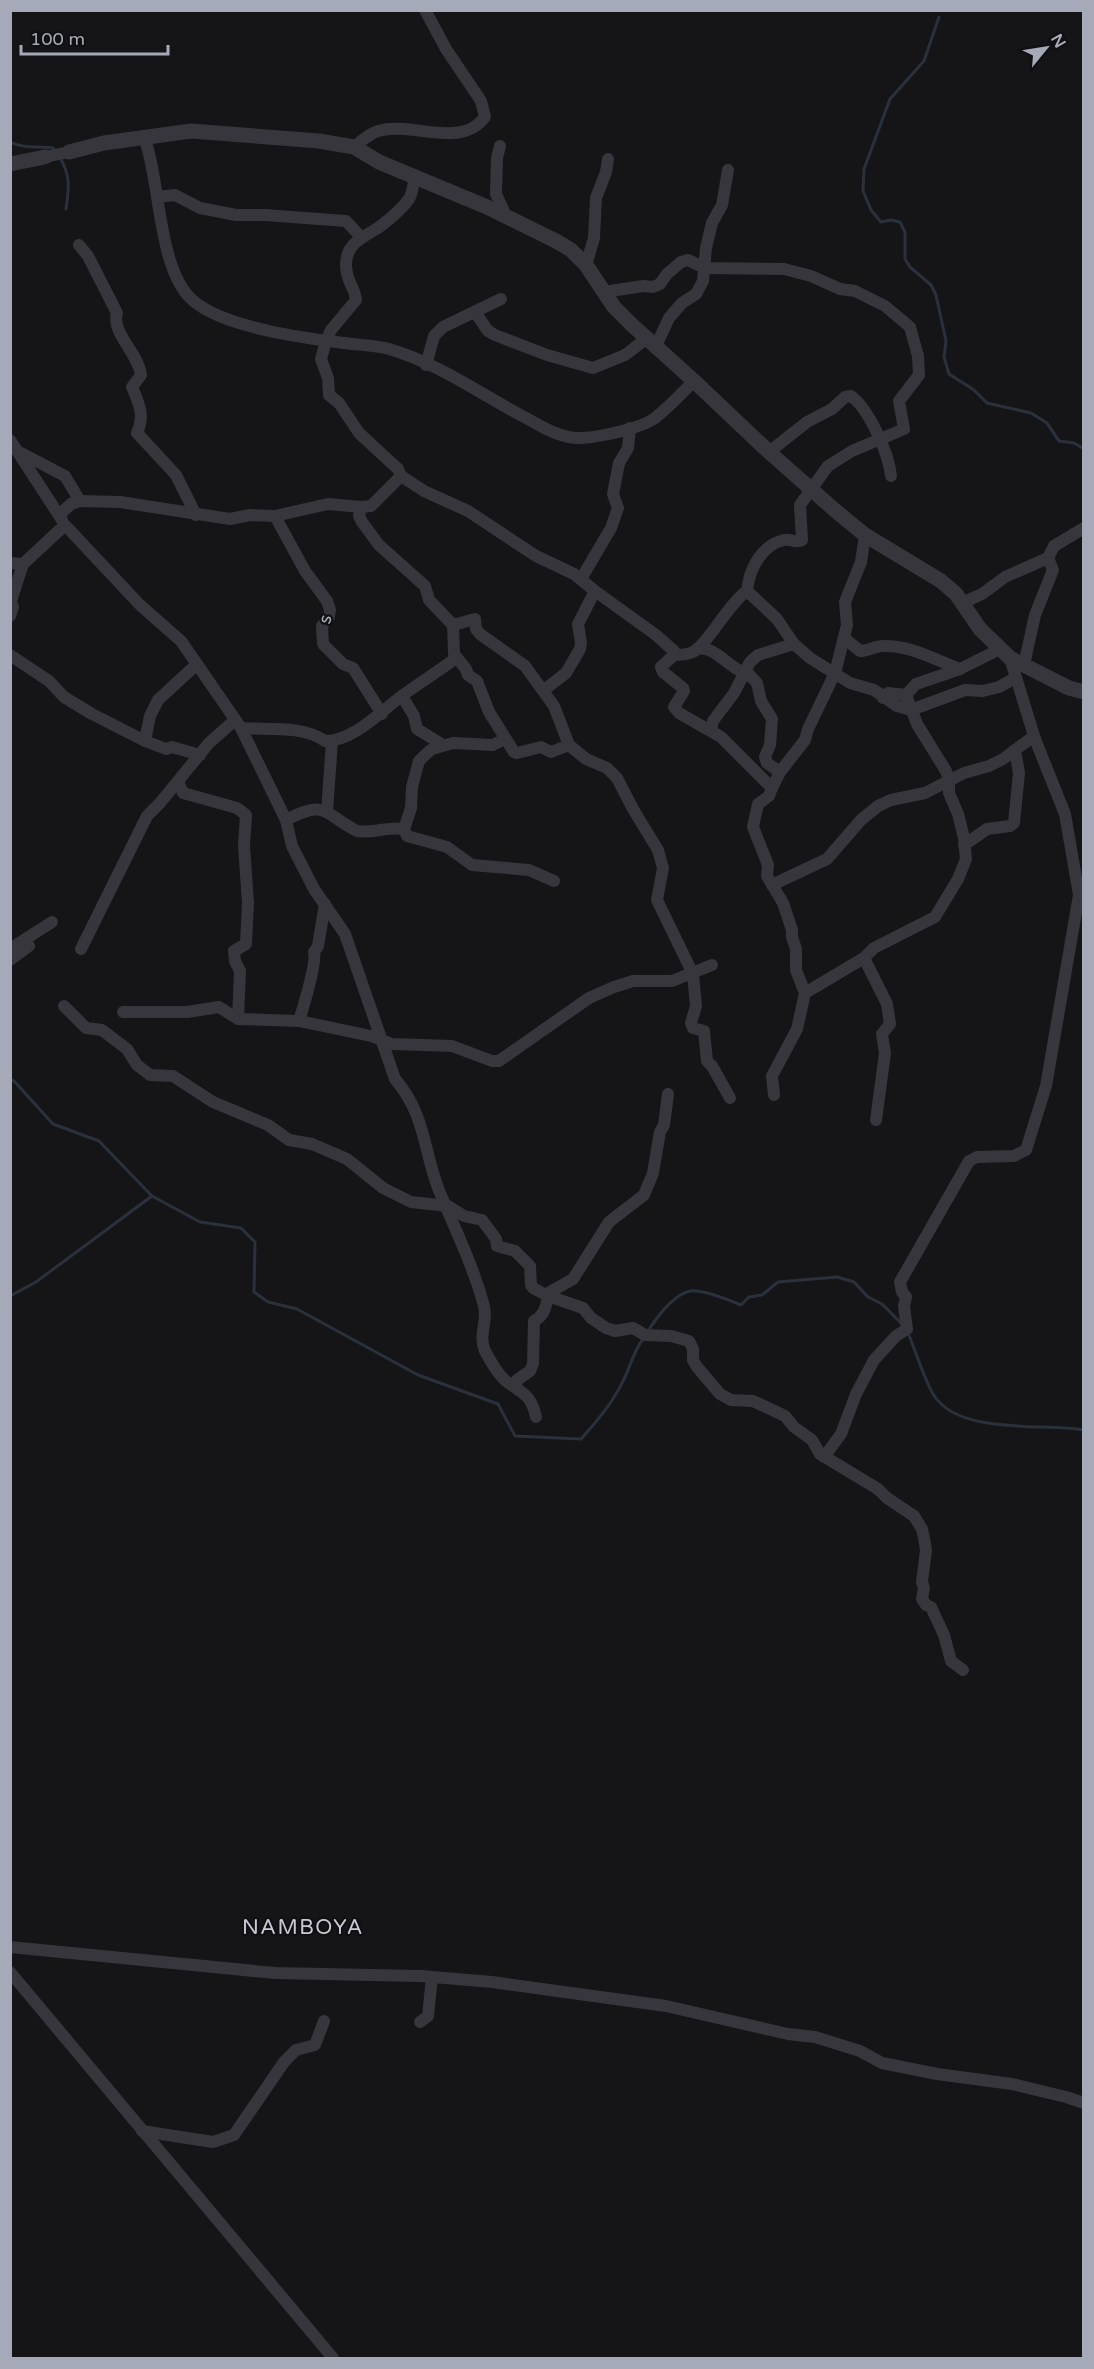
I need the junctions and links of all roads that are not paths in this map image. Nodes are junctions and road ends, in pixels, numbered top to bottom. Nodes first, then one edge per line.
1 (425, 10) edge
2 (144, 137) junction
3 (500, 146) dead end
4 (354, 147) junction
5 (69, 152) joint
6 (45, 157) joint
7 (608, 159) dead end
8 (10, 164) edge
9 (728, 170) dead end
10 (415, 176) junction
11 (157, 196) junction
12 (506, 216) junction
13 (360, 237) junction
14 (79, 245) dead end
15 (585, 265) junction
16 (705, 268) junction
17 (604, 292) junction
18 (501, 300) dead end
19 (475, 312) junction
20 (326, 341) junction
21 (651, 343) junction
22 (426, 365) junction
23 (694, 381) junction
24 (630, 428) junction
25 (10, 440) edge
26 (879, 441) junction
27 (20, 452) junction
28 (769, 452) junction
29 (401, 476) junction
30 (891, 476) dead end
31 (810, 489) junction
32 (80, 501) junction
33 (361, 507) junction
34 (196, 515) junction
35 (275, 516) junction
36 (62, 520) junction
37 (1083, 528) edge
38 (865, 535) junction
39 (1048, 558) junction
40 (17, 563) edge
41 (581, 579) junction
42 (595, 591) junction
43 (747, 591) junction
44 (962, 603) junction
45 (10, 616) edge
46 (453, 625) junction
47 (844, 638) junction
48 (794, 644) junction
49 (697, 649) junction
50 (674, 655) junction
51 (10, 656) edge
52 (456, 658) junction
53 (1012, 663) junction
54 (197, 664) junction
55 (960, 669) junction
56 (744, 671) junction
57 (835, 673) junction
58 (544, 690) junction
59 (1083, 692) edge
60 (906, 695) junction
61 (402, 696) junction
62 (883, 698) junction
63 (911, 710) junction
64 (382, 714) junction
65 (238, 724) junction
66 (711, 730) junction
67 (505, 739) junction
68 (1035, 739) junction
69 (145, 741) junction
70 (332, 741) junction
71 (569, 744) junction
72 (442, 745) junction
73 (1015, 750) junction
74 (200, 754) junction
75 (780, 772) junction
76 (949, 779) junction
77 (178, 782) junction
78 (772, 788) junction
79 (327, 812) junction
80 (286, 820) junction
81 (404, 829) junction
82 (964, 845) junction
83 (554, 881) dead end
84 (772, 885) junction
85 (325, 904) junction
86 (52, 922) dead end
87 (39, 938) dead end
88 (10, 949) edge
89 (81, 949) dead end
90 (864, 958) junction
91 (10, 960) edge
92 (712, 965) dead end
93 (693, 974) junction
94 (805, 993) junction
95 (64, 1006) dead end
96 (123, 1012) dead end
97 (238, 1019) junction
98 (299, 1021) junction
99 (382, 1040) junction
100 (668, 1095) dead end
101 (774, 1095) dead end
102 (730, 1098) dead end
103 (876, 1120) dead end
104 (448, 1206) junction
105 (549, 1296) junction
106 (516, 1386) junction
107 (536, 1417) dead end
108 (824, 1457) junction
109 (963, 1671) dead end
110 (10, 1947) edge
111 (10, 1972) edge
112 (432, 1977) junction
113 (324, 2021) dead end
114 (420, 2022) dead end
115 (1083, 2103) edge
116 (142, 2131) junction
117 (333, 2358) edge

1 - 4 street
2 - 4 street
2 - 5 street
2 - 11 street
3 - 12 street
4 - 10 street
5 - 6 street
6 - 8 street
7 - 15 street
9 - 16 street
10 - 12 street
10 - 13 street
11 - 13 street
11 - 20 street
12 - 15 street
13 - 20 street
14 - 34 street
15 - 17 street
16 - 17 street
16 - 21 street
16 - 26 street
17 - 21 street
18 - 19 street
19 - 21 street
19 - 22 street
20 - 22 street
20 - 29 street
21 - 23 street
22 - 24 street
23 - 24 street
23 - 28 street
24 - 41 street
25 - 27 street
26 - 28 street
26 - 30 street
26 - 31 street
27 - 32 street
27 - 36 street
28 - 31 street
29 - 33 street
29 - 41 street
31 - 38 street
31 - 43 street
32 - 34 street
32 - 36 street
33 - 35 street
33 - 46 street
34 - 35 street
35 - 64 street, s
36 - 40 street
36 - 54 street
37 - 39 street
38 - 44 street
38 - 47 street
39 - 44 street
39 - 53 street
40 - 45 street
41 - 42 street
42 - 50 street
42 - 58 street
43 - 48 street
43 - 49 street
44 - 53 street
46 - 52 street
46 - 58 street
47 - 55 street
47 - 57 street
48 - 56 street
48 - 57 street
49 - 50 street
49 - 56 street
50 - 66 street
51 - 69 street
52 - 61 street
52 - 67 street
53 - 55 street
53 - 59 street
53 - 63 street
53 - 68 street
54 - 65 street
54 - 69 street
55 - 60 street
56 - 66 street
56 - 75 street
57 - 62 street
57 - 75 street
58 - 71 street
60 - 62 street
60 - 63 street
61 - 64 street
61 - 72 street
62 - 63 street
63 - 76 street
64 - 70 street
65 - 70 street
65 - 74 street
65 - 80 street
66 - 78 street
67 - 71 street
67 - 72 street
68 - 73 street
68 - 108 street
69 - 74 street
70 - 79 street
71 - 93 street
72 - 81 street
73 - 76 street
73 - 82 street
74 - 77 street
75 - 78 street
76 - 82 street
76 - 84 street
77 - 89 street
77 - 97 street
78 - 84 street
79 - 80 street
79 - 81 street
80 - 85 street
81 - 83 street
82 - 90 street
84 - 94 street
85 - 98 street
85 - 99 street
86 - 88 street
87 - 91 street
90 - 94 street
90 - 103 street
92 - 93 street
93 - 99 street
93 - 102 street
94 - 101 street
95 - 104 street
96 - 97 street
97 - 98 street
98 - 99 street
99 - 104 street
100 - 105 street
104 - 105 street
104 - 106 street
105 - 106 street
105 - 108 street
106 - 107 street
108 - 109 street
110 - 112 street
111 - 116 street
112 - 114 street
112 - 115 street
113 - 116 street
116 - 117 street

